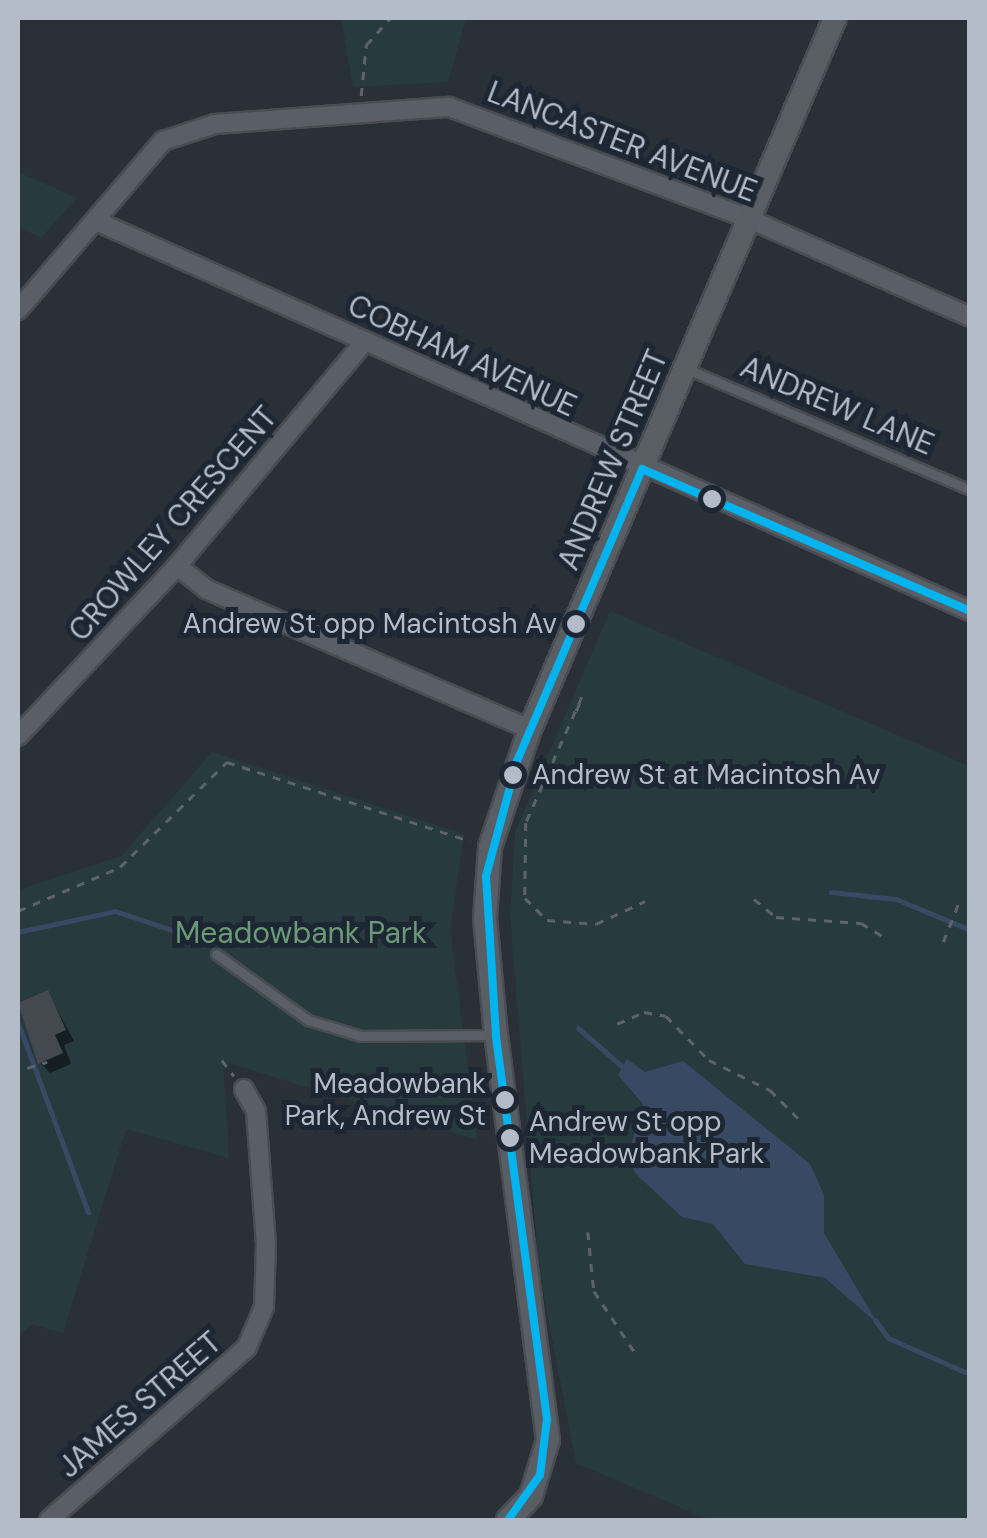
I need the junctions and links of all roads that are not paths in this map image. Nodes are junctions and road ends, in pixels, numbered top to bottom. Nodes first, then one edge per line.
1 (834, 18) edge
2 (747, 218) junction
3 (96, 221) junction
4 (18, 310) edge
5 (970, 317) edge
6 (365, 341) junction
7 (684, 368) junction
8 (642, 469) junction
9 (970, 490) edge
10 (177, 566) junction
11 (970, 611) edge
12 (530, 729) junction
13 (18, 736) edge
14 (216, 954) dead end
15 (496, 1035) junction
16 (244, 1089) dead end
17 (50, 1520) edge
18 (508, 1520) edge

1 - 2 main road, ANDREW STREET
2 - 3 street, LANCASTER AVENUE
2 - 5 street, LANCASTER AVENUE
2 - 7 main road, ANDREW STREET
3 - 4 street, LANCASTER AVENUE
3 - 6 street, COBHAM AVENUE
6 - 8 street, COBHAM AVENUE
6 - 10 street, CROWLEY CRESCENT
7 - 8 main road, ANDREW STREET
7 - 9 lane, ANDREW LANE
8 - 11 street, COBHAM AVENUE
8 - 12 main road, ANDREW STREET
10 - 12 street
10 - 13 street, CROWLEY CRESCENT
12 - 15 main road, ANDREW STREET
14 - 15 lane
15 - 18 main road, ANDREW STREET
16 - 17 street, JAMES STREET

